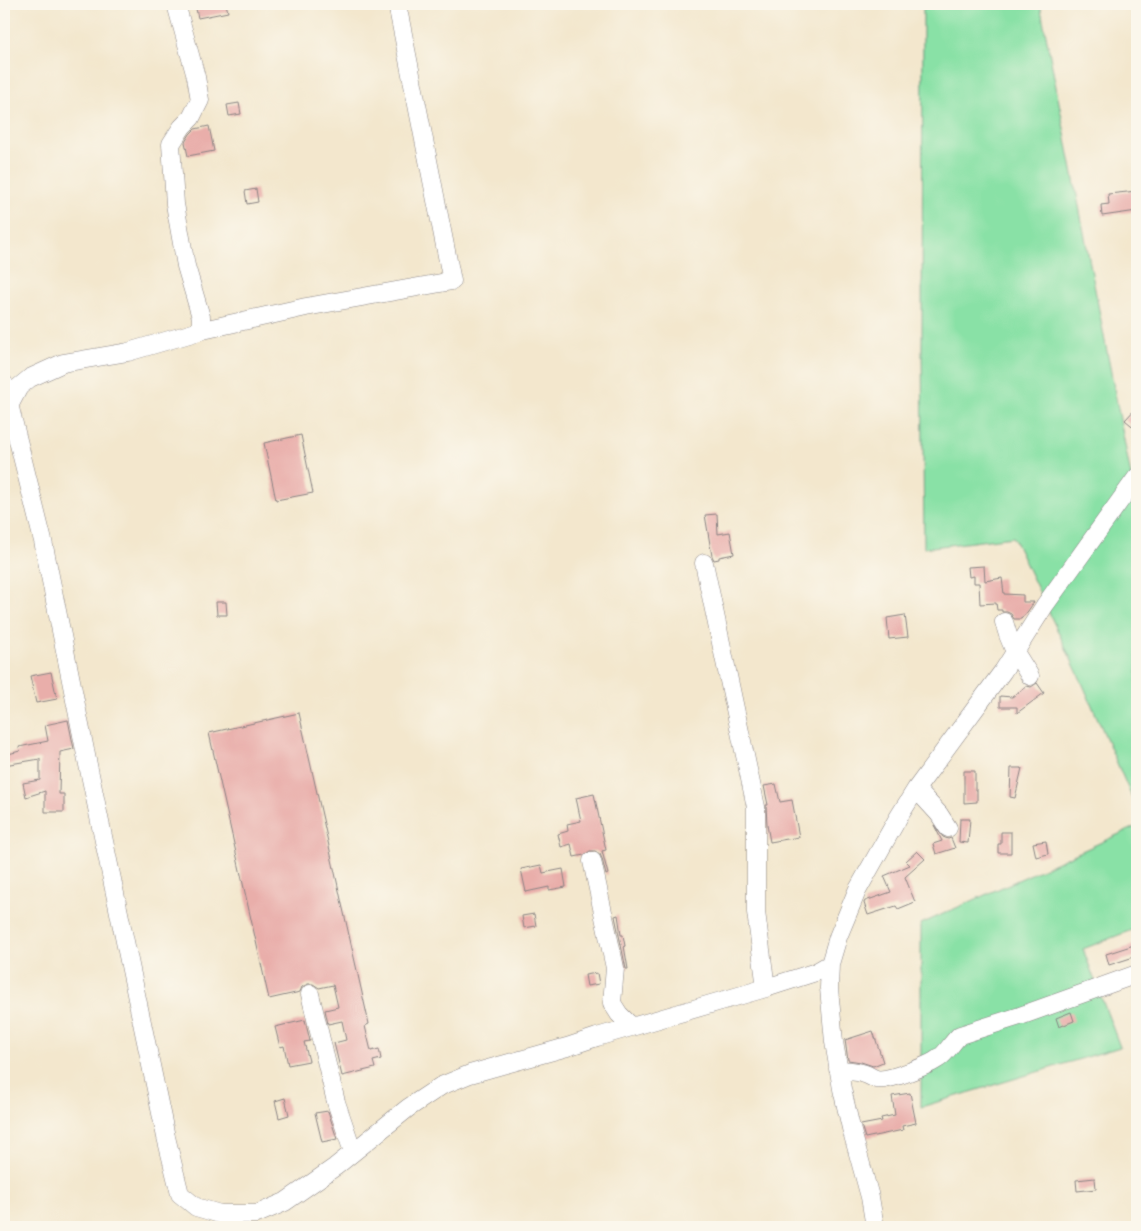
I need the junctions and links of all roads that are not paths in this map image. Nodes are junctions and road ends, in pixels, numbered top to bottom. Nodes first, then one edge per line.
1 (176, 4) edge
2 (397, 4) edge
3 (203, 330) junction
4 (4, 387) edge
5 (10, 406) junction
6 (1137, 477) edge
7 (704, 563) dead end
8 (1004, 622) dead end
9 (1015, 652) junction
10 (1030, 676) dead end
11 (916, 790) junction
12 (948, 828) dead end
13 (592, 861) dead end
14 (830, 964) junction
15 (1137, 974) edge
16 (766, 988) junction
17 (310, 994) dead end
18 (632, 1027) junction
19 (838, 1069) junction
20 (353, 1152) junction
21 (875, 1227) edge

1 - 3 street
2 - 3 street
3 - 5 street
4 - 5 street
5 - 20 street
6 - 9 street
7 - 16 street
8 - 9 street
9 - 10 street
9 - 11 street
11 - 12 street
11 - 14 street
13 - 18 street
14 - 16 street
14 - 19 street
15 - 19 street
16 - 18 street
17 - 20 street
18 - 20 street
19 - 21 street

